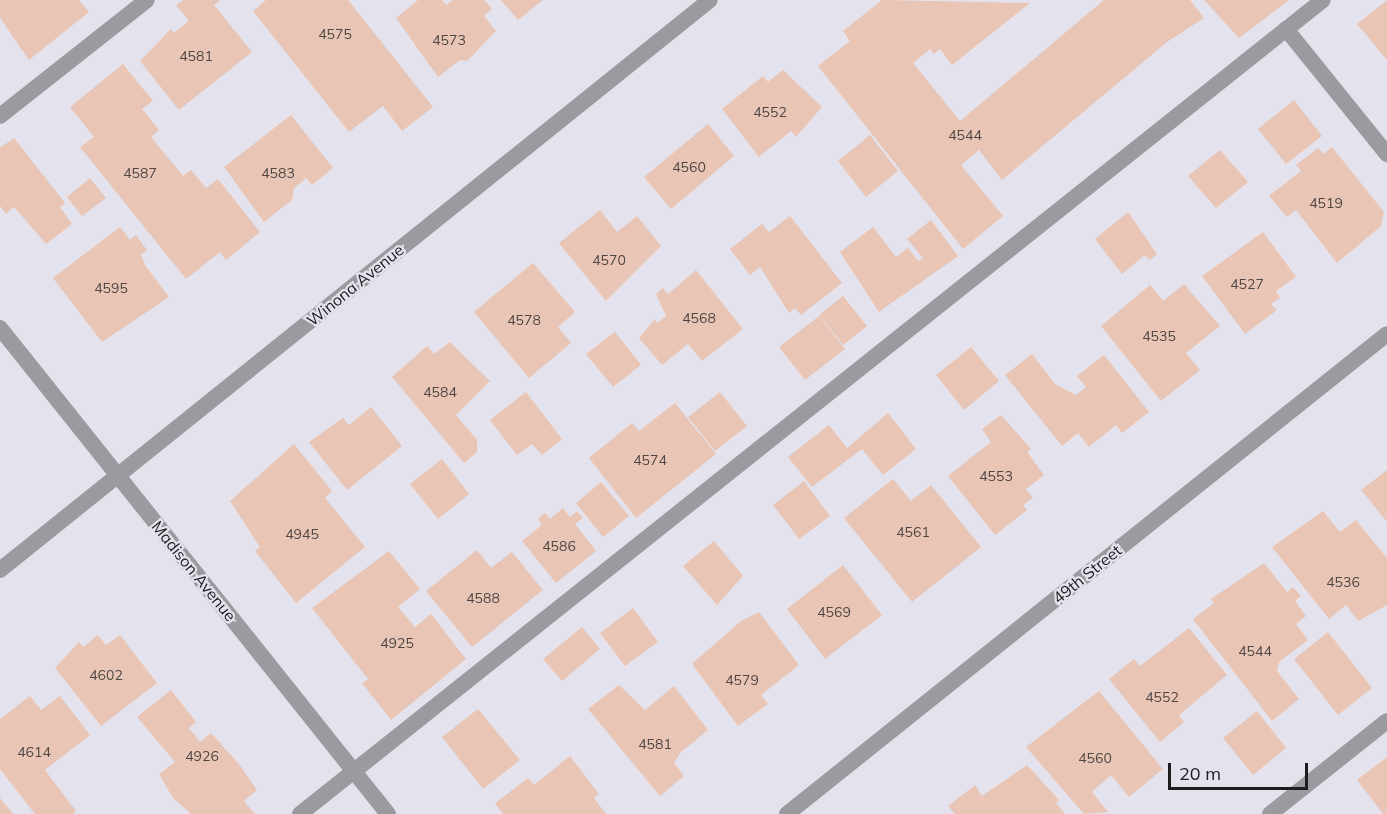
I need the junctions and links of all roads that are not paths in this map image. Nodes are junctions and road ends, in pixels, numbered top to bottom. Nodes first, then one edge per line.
1 (147, 0) edge
2 (710, 0) edge
3 (1323, 0) edge
4 (1287, 29) junction
5 (0, 116) edge
6 (1387, 153) edge
7 (0, 328) edge
8 (1387, 334) edge
9 (118, 476) junction
10 (0, 570) edge
11 (1387, 721) edge
12 (353, 771) junction
13 (300, 814) edge
14 (388, 814) edge
15 (787, 814) edge
16 (1270, 814) edge

1 - 5 street
2 - 9 street, Winona Avenue
3 - 4 street
4 - 6 street
4 - 12 street
7 - 9 street, Madison Avenue
8 - 15 street, 49th Street
9 - 10 street, Winona Avenue
9 - 12 street, Madison Avenue
11 - 16 street
12 - 13 street
12 - 14 street, Madison Avenue

